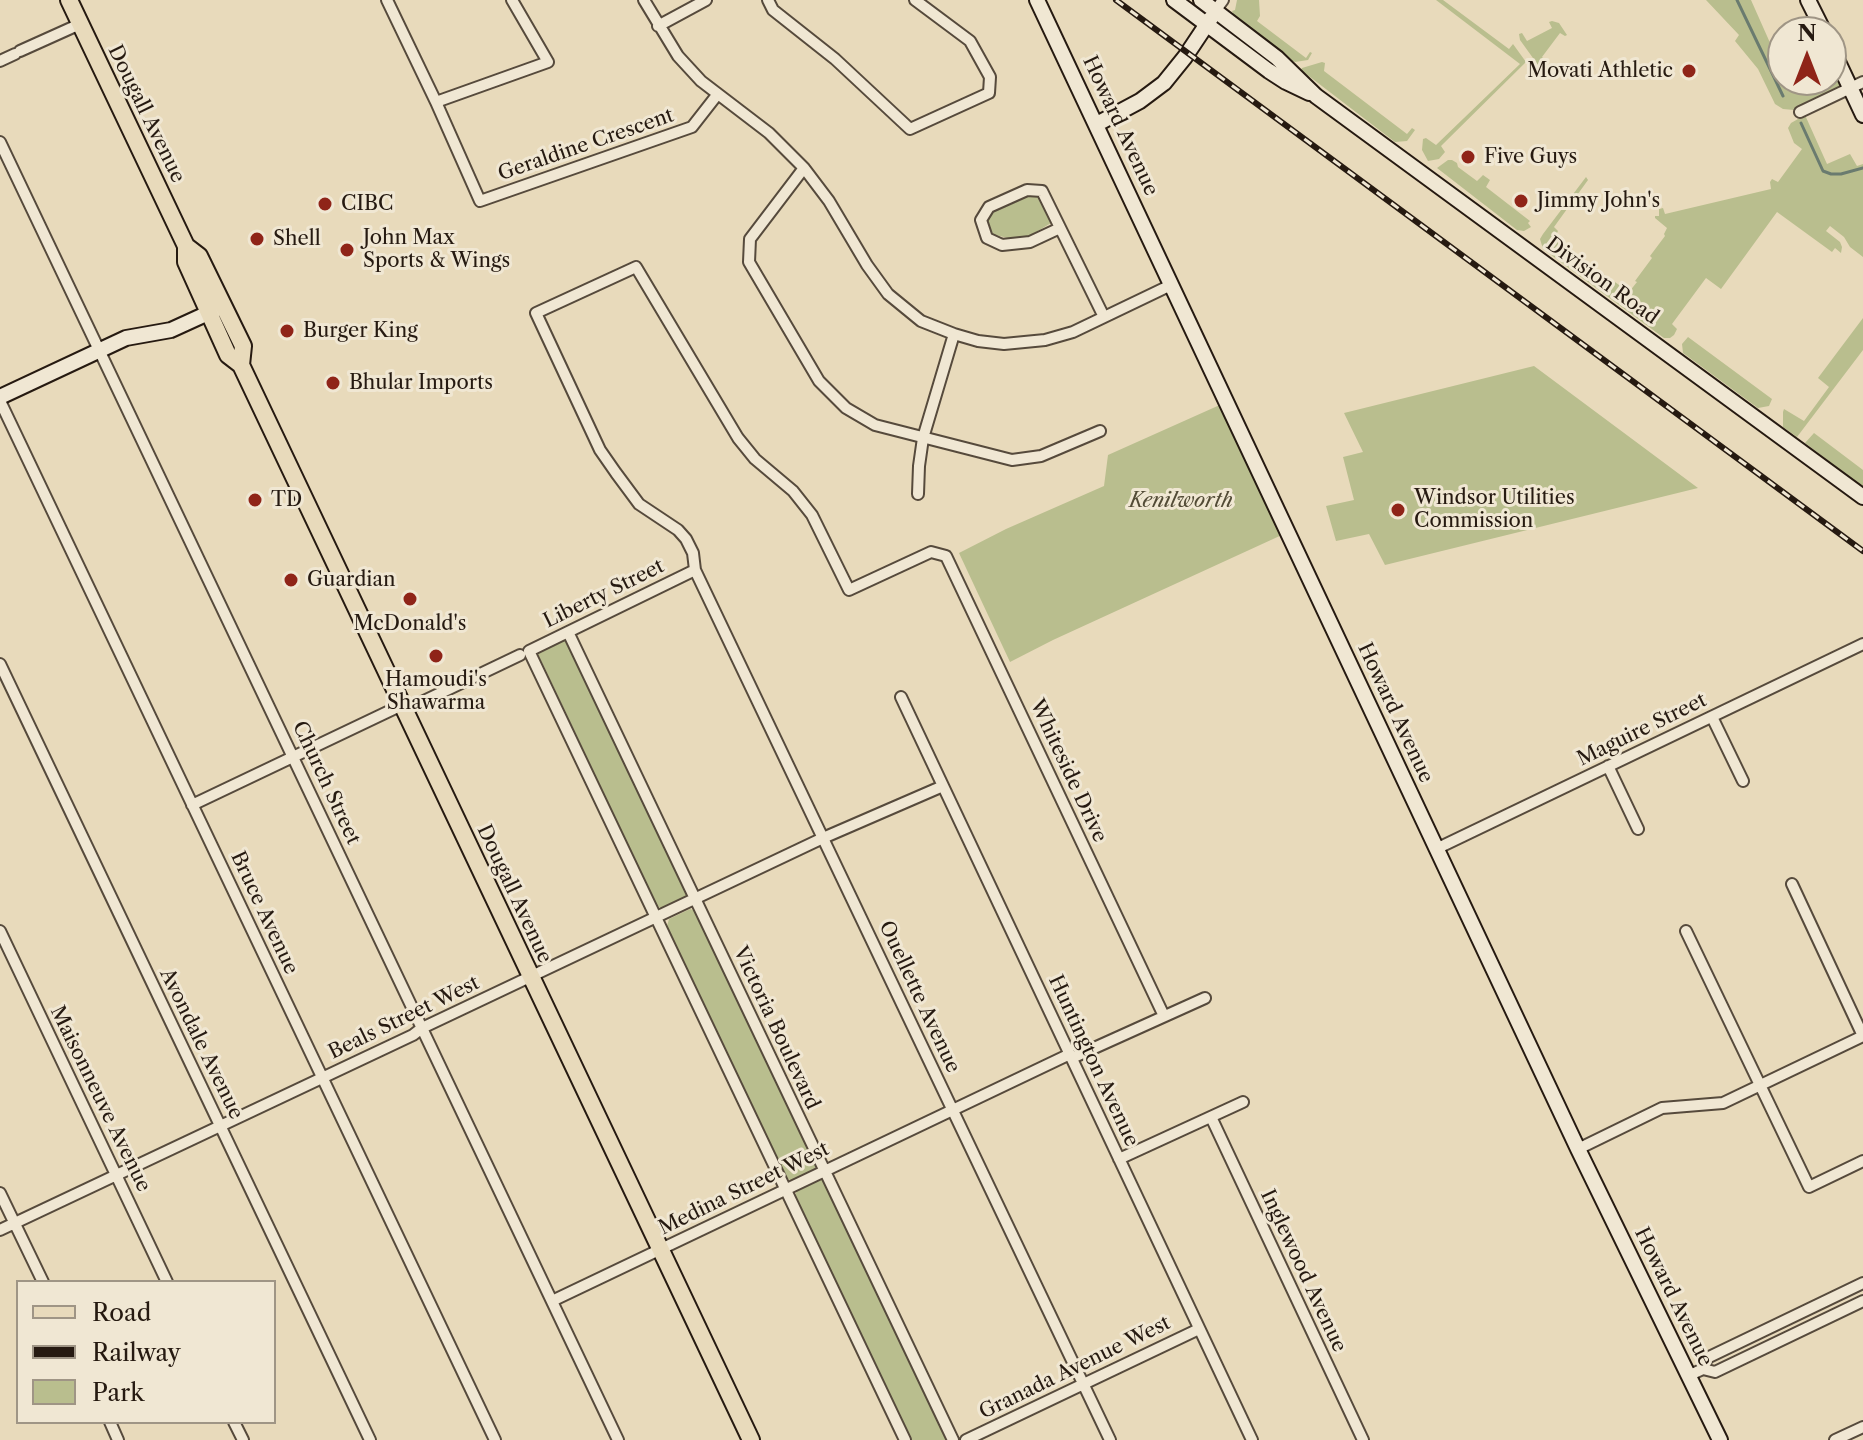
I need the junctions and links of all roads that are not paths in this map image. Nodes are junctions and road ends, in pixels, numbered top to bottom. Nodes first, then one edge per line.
1 (69, 0) edge
2 (387, 0) edge
3 (512, 0) edge
4 (644, 0) edge
5 (706, 0) edge
6 (768, 0) edge
7 (915, 0) edge
8 (1037, 0) edge
9 (1174, 0) edge
10 (1201, 0) edge
11 (1219, 6) edge
12 (80, 24) junction
13 (1206, 25) junction
14 (658, 26) junction
15 (0, 61) edge
16 (1857, 85) edge
17 (717, 95) junction
18 (1316, 96) junction
19 (436, 102) junction
20 (1800, 112) dead end
21 (1863, 115) edge
22 (1097, 124) junction
23 (0, 142) edge
24 (804, 168) junction
25 (1060, 228) junction
26 (1171, 285) junction
27 (216, 309) junction
28 (1104, 317) junction
29 (954, 334) junction
30 (99, 350) junction
31 (0, 399) edge
32 (1100, 431) dead end
33 (923, 438) junction
34 (918, 494) dead end
35 (1863, 497) edge
36 (931, 552) joint
37 (695, 570) junction
38 (568, 632) junction
39 (1863, 644) edge
40 (524, 653) junction
41 (0, 664) edge
42 (901, 697) dead end
43 (404, 708) junction
44 (1712, 717) junction
45 (293, 757) junction
46 (1608, 766) junction
47 (1743, 781) dead end
48 (943, 786) junction
49 (192, 805) junction
50 (1638, 829) dead end
51 (823, 838) junction
52 (1436, 849) junction
53 (1792, 884) dead end
54 (695, 899) junction
55 (656, 917) junction
56 (0, 931) edge
57 (1686, 931) dead end
58 (531, 977) junction
59 (1205, 998) dead end
60 (1164, 1016) junction
61 (422, 1028) junction
62 (1863, 1036) edge
63 (1071, 1056) junction
64 (322, 1078) junction
65 (1760, 1087) junction
66 (1243, 1102) dead end
67 (952, 1109) junction
68 (1211, 1117) junction
69 (220, 1126) junction
70 (1578, 1149) junction
71 (1119, 1159) junction
72 (1863, 1161) edge
73 (824, 1171) junction
74 (116, 1175) junction
75 (786, 1189) junction
76 (0, 1193) edge
77 (14, 1223) junction
78 (0, 1230) edge
79 (660, 1249) junction
80 (42, 1280) edge
81 (166, 1280) edge
82 (1863, 1283) edge
83 (552, 1301) junction
84 (1863, 1301) edge
85 (1199, 1329) junction
86 (1696, 1372) junction
87 (1083, 1384) junction
88 (1860, 1429) edge
89 (370, 1440) edge
90 (495, 1440) edge
91 (618, 1440) edge
92 (751, 1440) edge
93 (905, 1440) edge
94 (953, 1440) edge
95 (966, 1440) edge
96 (1110, 1440) edge
97 (1252, 1440) edge
98 (1363, 1440) edge
99 (1720, 1440) edge
100 (1835, 1440) edge

1 - 12 main road, Dougall Avenue
2 - 19 street, Geraldine Crescent
3 - 19 street
4 - 14 street
5 - 14 street
6 - 7 street
8 - 22 street, Howard Avenue
9 - 13 street, Division Road
10 - 11 street, Division Road
11 - 13 street
11 - 18 street, Division Road
12 - 15 street
12 - 27 main road, Dougall Avenue
13 - 18 street, Division Road
13 - 22 street
14 - 17 street
16 - 20 street
16 - 21 street
17 - 19 street, Geraldine Crescent
17 - 24 street
18 - 35 street, Division Road
22 - 26 street, Howard Avenue
23 - 30 street, Church Street
24 - 29 street
24 - 33 street
25 - 25 street
25 - 28 street
26 - 28 street
26 - 52 street, Howard Avenue
27 - 30 street
27 - 43 main road, Dougall Avenue
28 - 29 street
29 - 33 street
30 - 31 street
30 - 45 street, Church Street
31 - 49 street, Bruce Avenue
32 - 33 street
33 - 34 street
36 - 37 street, Ouellette Avenue
36 - 60 street, Whiteside Drive
37 - 38 street, Liberty Street
37 - 51 street, Ouellette Avenue
38 - 40 street, Liberty Street
38 - 54 street, Victoria Boulevard
39 - 44 street, Maguire Street
40 - 43 street, Liberty Street
40 - 55 street
41 - 69 street, Avondale Avenue
42 - 48 street, Huntington Avenue
43 - 45 street, Liberty Street
43 - 58 main road, Dougall Avenue
44 - 46 street, Maguire Street
44 - 47 street
45 - 49 street, Liberty Street
45 - 61 street, Church Street
46 - 50 street
46 - 52 street, Maguire Street
48 - 51 street, Beals Street West
48 - 63 street, Huntington Avenue
49 - 64 street, Bruce Avenue
51 - 54 street, Beals Street West
51 - 67 street, Ouellette Avenue
52 - 70 street, Howard Avenue
53 - 62 street
54 - 55 street, Beals Street West
54 - 73 street, Victoria Boulevard
55 - 58 street, Beals Street West
55 - 75 street
56 - 74 street, Maisonneuve Avenue
57 - 65 street
58 - 61 street, Beals Street West
58 - 79 main road, Dougall Avenue
59 - 60 street, Medina Street West
60 - 63 street, Medina Street West
61 - 64 street, Beals Street West
61 - 83 street, Church Street
62 - 65 street
63 - 67 street, Medina Street West
63 - 71 street, Huntington Avenue
64 - 69 street, Beals Street West
64 - 90 street, Bruce Avenue
65 - 70 street
65 - 72 street
66 - 68 street
67 - 73 street, Medina Street West
67 - 87 street, Ouellette Avenue
68 - 71 street
68 - 98 street, Inglewood Avenue
69 - 74 street, Beals Street West
69 - 89 street, Avondale Avenue
70 - 86 street, Howard Avenue
71 - 85 street, Huntington Avenue
73 - 75 street, Medina Street West
73 - 94 street, Victoria Boulevard
74 - 77 street, Beals Street West
74 - 81 street, Maisonneuve Avenue
75 - 79 street, Medina Street West
75 - 93 street
76 - 77 street
77 - 78 street, Beals Street West
77 - 80 street
79 - 83 street, Medina Street West
79 - 92 main road, Dougall Avenue
82 - 86 street
83 - 91 street, Church Street
84 - 86 street
85 - 87 street, Granada Avenue West
85 - 97 street, Huntington Avenue
86 - 99 street, Howard Avenue
87 - 95 street, Granada Avenue West
87 - 96 street, Ouellette Avenue
88 - 100 street

